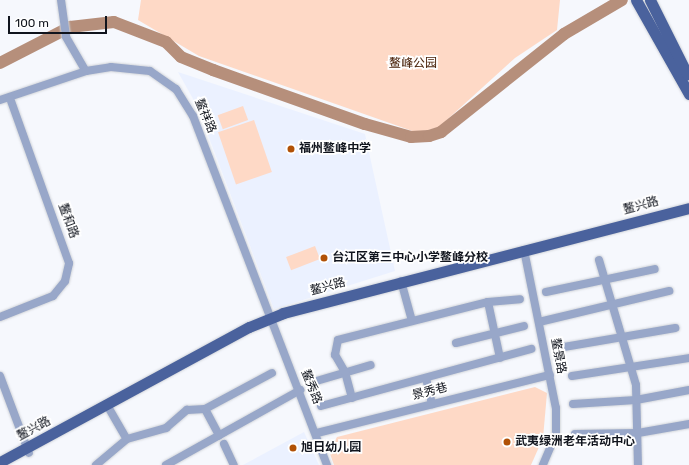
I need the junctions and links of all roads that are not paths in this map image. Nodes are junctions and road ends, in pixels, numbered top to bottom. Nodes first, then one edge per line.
1 (61, 0) edge
2 (650, 0) edge
3 (637, 2) edge
4 (86, 71) junction
5 (689, 78) edge
6 (689, 94) edge
7 (10, 98) junction
8 (0, 100) edge
9 (689, 208) edge
10 (689, 214) edge
11 (524, 253) junction
12 (599, 260) dead end
13 (655, 269) dead end
14 (606, 279) junction
15 (402, 284) junction
16 (669, 291) dead end
17 (546, 292) dead end
18 (520, 299) dead end
19 (488, 302) junction
20 (614, 305) junction
21 (0, 317) edge
22 (271, 321) junction
23 (412, 321) junction
24 (539, 322) junction
25 (524, 326) dead end
26 (675, 328) dead end
27 (494, 333) junction
28 (624, 338) junction
29 (456, 343) dead end
30 (564, 347) dead end
31 (531, 349) dead end
32 (500, 358) junction
33 (689, 358) edge
34 (371, 365) dead end
35 (632, 368) junction
36 (345, 372) junction
37 (272, 373) dead end
38 (550, 375) junction
39 (0, 376) edge
40 (572, 376) dead end
41 (426, 378) junction
42 (313, 382) dead end
43 (300, 390) junction
44 (689, 390) edge
45 (352, 398) junction
46 (636, 400) junction
47 (432, 404) junction
48 (573, 404) dead end
49 (320, 406) dead end
50 (109, 408) junction
51 (205, 409) junction
52 (689, 424) edge
53 (317, 433) junction
54 (638, 433) junction
55 (575, 434) dead end
56 (219, 435) junction
57 (127, 439) junction
58 (224, 444) dead end
59 (28, 451) junction
60 (0, 462) edge
61 (7, 465) edge
62 (96, 465) edge
63 (166, 465) edge
64 (234, 465) edge
65 (328, 465) edge
66 (543, 465) edge
67 (638, 465) edge

1 - 4 street
2 - 5 main road
3 - 6 main road
4 - 7 street, 鳌祥路
4 - 22 street, 鳌祥路
7 - 8 street, 鳌祥路
7 - 21 street, 鳌和路
9 - 11 main road, 鳌兴路
10 - 11 main road, 鳌兴路
11 - 15 main road, 鳌兴路
11 - 24 street, 鳌景路
12 - 14 street
13 - 14 street
14 - 17 street
14 - 20 street
15 - 22 main road, 鳌兴路
15 - 23 street
16 - 20 street
18 - 19 street
19 - 23 street
19 - 27 street
20 - 24 street
20 - 28 street
22 - 43 street, 鳌秀路
22 - 50 main road, 鳌兴路
23 - 36 street
24 - 38 street, 鳌景路
25 - 27 street
26 - 28 street
27 - 29 street
27 - 32 street
28 - 30 street
28 - 35 street
31 - 32 street
32 - 41 street
33 - 35 street
34 - 36 street
35 - 40 street
35 - 46 street
36 - 42 street
36 - 45 street
37 - 51 street
38 - 47 street, 景秀巷
38 - 66 street, 鳌景路
39 - 59 street
41 - 45 street
41 - 47 street
43 - 53 street, 鳌秀路
43 - 56 street
44 - 46 street
45 - 49 street
46 - 48 street
46 - 54 street
47 - 53 street, 景秀巷
50 - 57 street
50 - 59 main road, 鳌兴路
51 - 56 street
51 - 57 street
52 - 54 street
53 - 65 street, 鳌秀路
54 - 55 street
54 - 67 street
56 - 63 street
57 - 62 street
58 - 64 street
59 - 60 main road, 鳌兴路
59 - 61 main road, 鳌兴路

